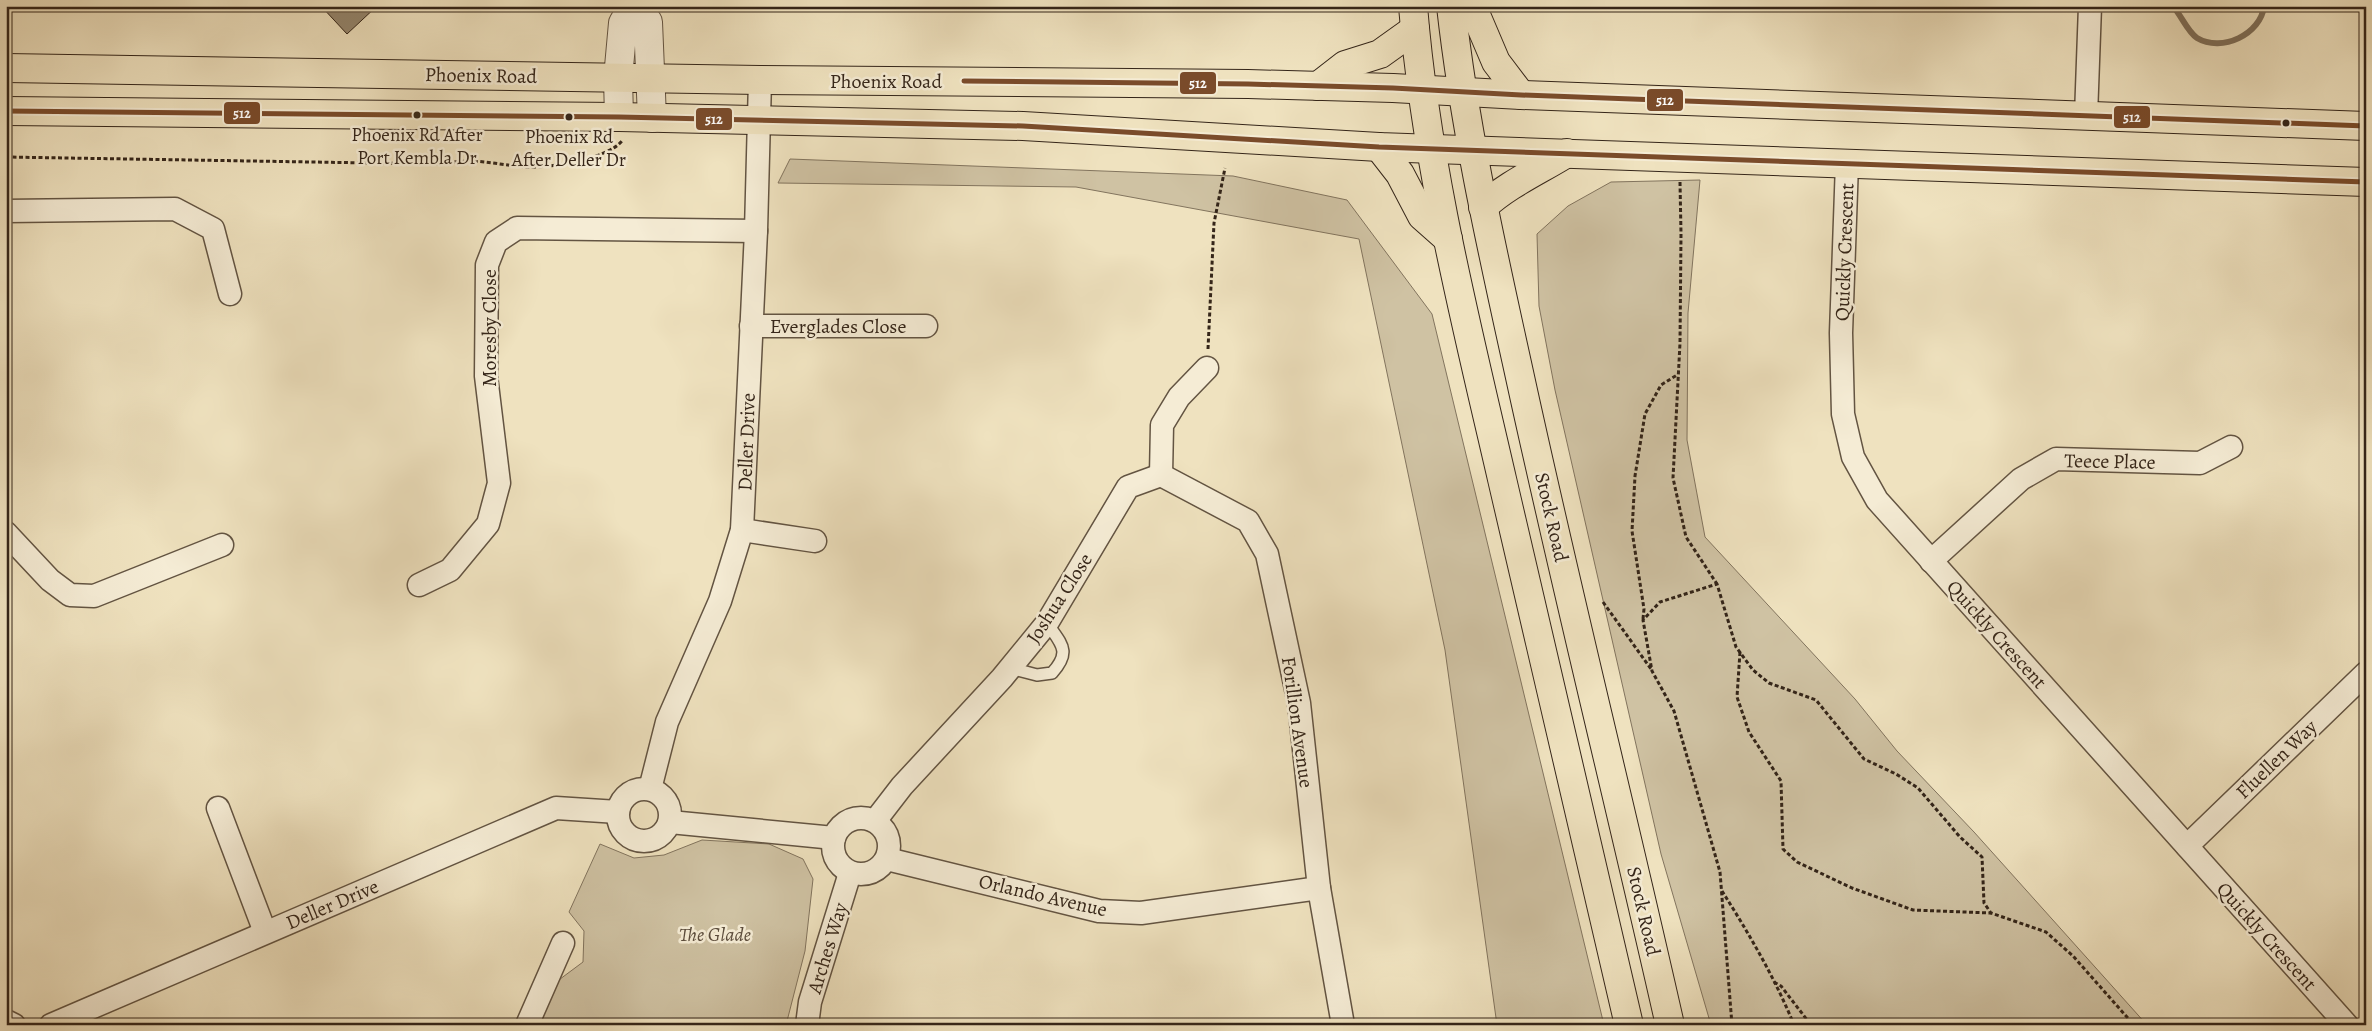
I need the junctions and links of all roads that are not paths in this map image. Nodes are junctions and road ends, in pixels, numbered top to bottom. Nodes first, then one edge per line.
1 (635, 6) edge
2 (1451, 6) edge
3 (1464, 6) edge
4 (2090, 6) edge
5 (1414, 17) edge
6 (6, 68) edge
7 (618, 78) junction
8 (651, 78) junction
9 (760, 80) junction
10 (1318, 86) junction
11 (1422, 90) junction
12 (1462, 92) junction
13 (1521, 95) junction
14 (6, 111) edge
15 (2086, 116) junction
16 (652, 118) junction
17 (760, 121) junction
18 (623, 126) junction
19 (2366, 126) edge
20 (1379, 146) junction
21 (1431, 147) junction
22 (1471, 149) junction
23 (1567, 153) junction
24 (1847, 163) junction
25 (2366, 182) edge
26 (1483, 207) junction
27 (6, 212) edge
28 (756, 231) junction
29 (1448, 239) junction
30 (230, 294) dead end
31 (750, 326) junction
32 (926, 326) dead end
33 (1207, 368) road end
34 (2231, 447) dead end
35 (1161, 476) junction
36 (742, 530) junction
37 (6, 533) edge
38 (815, 541) dead end
39 (222, 545) dead end
40 (1931, 561) junction
41 (419, 584) dead end
42 (1047, 623) junction
43 (1010, 668) junction
44 (2366, 673) edge
45 (650, 789) junction
46 (218, 808) dead end
47 (618, 812) junction
48 (875, 821) junction
49 (670, 822) junction
50 (834, 838) junction
51 (2187, 846) junction
52 (887, 858) junction
53 (850, 873) junction
54 (1319, 888) junction
55 (265, 932) junction
56 (563, 943) dead end
57 (6, 1021) edge
58 (14, 1025) edge
59 (51, 1025) edge
60 (527, 1025) edge
61 (807, 1025) edge
62 (1343, 1025) edge
63 (1629, 1025) edge
64 (1670, 1025) edge
65 (2347, 1025) edge

1 - 7 street
1 - 8 street
2 - 12 main road, Stock Road
3 - 13 main road
4 - 15 street
5 - 10 main road
5 - 11 main road, Stock Road
6 - 7 main road, Phoenix Road
7 - 8 main road, Phoenix Road
7 - 18 street
8 - 9 main road, Phoenix Road
8 - 16 street
9 - 10 main road, Phoenix Road
9 - 17 street, Deller Drive
10 - 11 main road, Phoenix Road
11 - 12 main road, Phoenix Road
11 - 21 main road, Stock Road
12 - 13 main road, Phoenix Road
12 - 22 main road, Stock Road
13 - 15 main road, Phoenix Road
14 - 18 main road, Phoenix Road
15 - 19 main road, Phoenix Road
16 - 17 main road, Phoenix Road
16 - 18 main road, Phoenix Road
17 - 20 main road, Phoenix Road
17 - 28 street, Deller Drive
20 - 21 main road, Phoenix Road
20 - 29 main road
21 - 22 main road, Phoenix Road
21 - 29 main road, Stock Road
22 - 23 main road, Phoenix Road
22 - 26 main road, Stock Road
23 - 24 main road, Phoenix Road
23 - 26 main road
24 - 25 main road, Phoenix Road
24 - 40 street, Quickly Crescent
26 - 64 main road, Stock Road
27 - 30 street
28 - 31 street, Deller Drive
28 - 41 street, Moresby Close
29 - 63 main road, Stock Road
31 - 32 street, Everglades Close
31 - 36 street, Deller Drive
33 - 35 street
34 - 40 street, Teece Place
35 - 42 street, Joshua Close
35 - 54 street, Forillion Avenue
36 - 38 street
36 - 45 street, Deller Drive
37 - 39 street
40 - 51 street, Quickly Crescent
42 - 43 street, Joshua Close
42 - 43 lane
43 - 48 street, Joshua Close
44 - 51 street, Fluellen Way
45 - 47 street
45 - 49 street
46 - 55 street
47 - 49 street
47 - 55 street, Deller Drive
48 - 50 street
48 - 52 street
49 - 50 street
50 - 53 street
51 - 65 street, Quickly Crescent
52 - 53 street
52 - 54 street, Orlando Avenue
53 - 61 street, Arches Way
54 - 62 street, Forillion Avenue
55 - 59 street, Deller Drive
56 - 60 street
57 - 58 street

